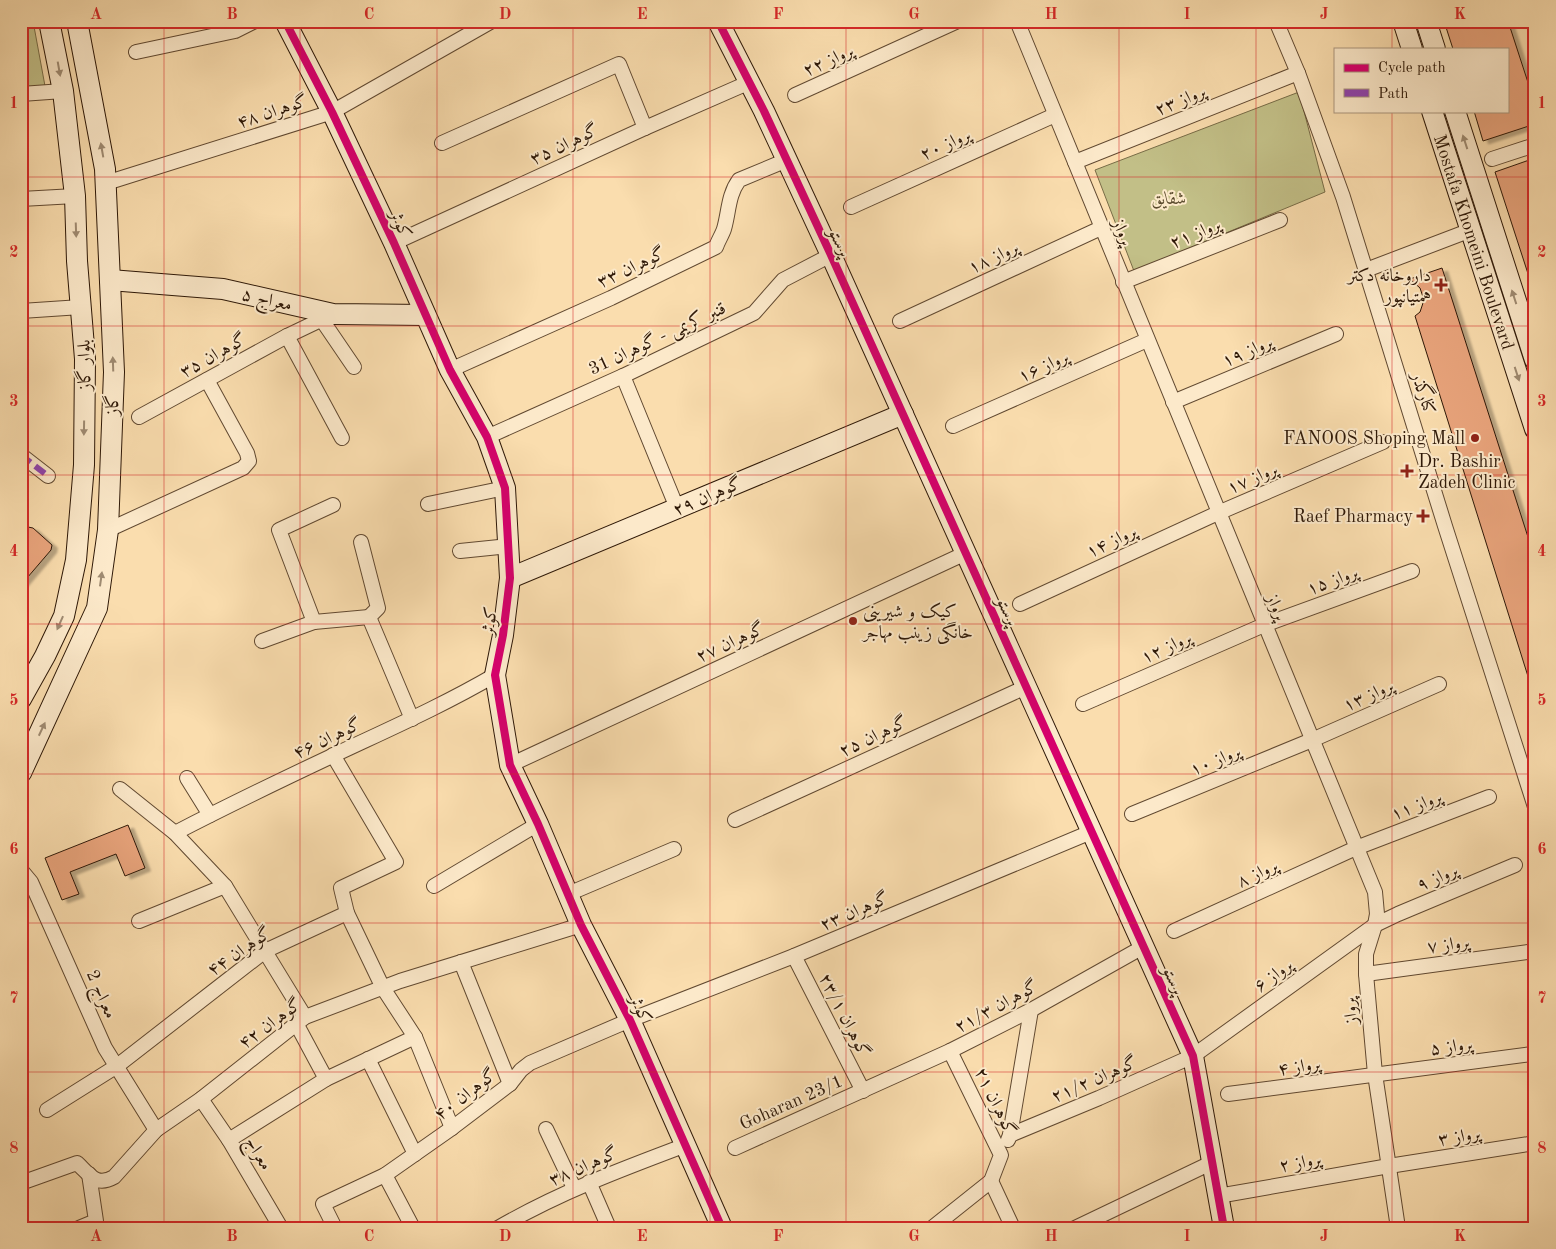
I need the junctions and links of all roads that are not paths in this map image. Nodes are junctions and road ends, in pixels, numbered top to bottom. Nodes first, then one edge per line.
1 (49, 21) edge
2 (77, 21) edge
3 (255, 21) edge
4 (285, 21) edge
5 (492, 21) edge
6 (718, 21) edge
7 (958, 21) edge
8 (1016, 21) edge
9 (1276, 21) edge
10 (1403, 21) edge
11 (1426, 21) edge
12 (1412, 48) edge
13 (1435, 48) edge
14 (136, 52) dead end
15 (1298, 73) junction
16 (750, 82) junction
17 (63, 92) junction
18 (21, 94) edge
19 (795, 95) dead end
20 (332, 112) junction
21 (1432, 112) edge
22 (1455, 112) edge
23 (1055, 115) junction
24 (645, 128) junction
25 (442, 143) dead end
26 (1535, 145) edge
27 (1492, 159) dead end
28 (786, 160) junction
29 (1074, 162) junction
30 (106, 184) junction
31 (75, 196) junction
32 (21, 199) edge
33 (851, 207) dead end
34 (1280, 220) dead end
35 (1101, 228) junction
36 (1471, 230) junction
37 (394, 243) junction
38 (831, 255) junction
39 (1366, 270) junction
40 (110, 280) junction
41 (1124, 282) junction
42 (81, 307) junction
43 (21, 311) edge
44 (425, 315) junction
45 (328, 317) junction
46 (900, 321) dead end
47 (1336, 334) dead end
48 (287, 336) junction
49 (1147, 340) junction
50 (1535, 360) edge
51 (354, 366) dead end
52 (450, 370) junction
53 (623, 376) junction
54 (207, 380) junction
55 (1173, 402) junction
56 (903, 414) junction
57 (139, 417) dead end
58 (953, 426) dead end
59 (1535, 429) edge
60 (487, 437) junction
61 (342, 438) dead end
62 (1383, 442) dead end
63 (21, 455) edge
64 (48, 476) dead end
65 (505, 488) junction
66 (428, 504) dead end
67 (333, 505) dead end
68 (677, 508) junction
69 (1218, 513) junction
70 (108, 530) junction
71 (361, 542) dead end
72 (509, 546) junction
73 (460, 552) dead end
74 (966, 554) junction
75 (1412, 571) dead end
76 (510, 578) junction
77 (1020, 604) dead end
78 (369, 617) junction
79 (314, 622) junction
80 (1264, 624) junction
81 (262, 641) dead end
82 (495, 676) junction
83 (1439, 684) dead end
84 (1026, 687) junction
85 (21, 699) edge
86 (1083, 704) dead end
87 (412, 719) junction
88 (1312, 740) junction
89 (333, 755) junction
90 (510, 765) junction
91 (21, 773) edge
92 (187, 778) dead end
93 (120, 789) dead end
94 (1489, 797) dead end
95 (1535, 807) edge
96 (1132, 814) dead end
97 (210, 815) junction
98 (735, 820) dead end
99 (538, 824) junction
100 (1091, 832) junction
101 (175, 833) junction
102 (1356, 848) junction
103 (674, 849) dead end
104 (1515, 865) dead end
105 (21, 870) edge
106 (225, 886) junction
107 (434, 886) dead end
108 (568, 894) junction
109 (347, 913) junction
110 (139, 921) dead end
111 (581, 925) junction
112 (1375, 925) junction
113 (1174, 931) dead end
114 (1143, 947) junction
115 (266, 951) junction
116 (1535, 951) edge
117 (794, 956) junction
118 (462, 962) junction
119 (1366, 974) junction
120 (383, 988) junction
121 (1031, 1010) junction
122 (630, 1020) junction
123 (301, 1021) junction
124 (415, 1036) junction
125 (950, 1051) junction
126 (1532, 1054) dead end
127 (1193, 1056) junction
128 (368, 1059) junction
129 (117, 1066) junction
130 (1375, 1074) junction
131 (326, 1079) junction
132 (510, 1084) junction
133 (863, 1092) junction
134 (1228, 1094) dead end
135 (201, 1099) junction
136 (46, 1110) dead end
137 (452, 1128) junction
138 (546, 1129) dead end
139 (156, 1130) junction
140 (1010, 1134) junction
141 (229, 1140) junction
142 (1535, 1143) edge
143 (686, 1145) junction
144 (735, 1148) dead end
145 (415, 1154) junction
146 (1001, 1155) junction
147 (1213, 1162) junction
148 (1389, 1166) junction
149 (90, 1174) junction
150 (385, 1175) junction
151 (991, 1180) junction
152 (589, 1182) junction
153 (21, 1183) edge
154 (574, 1188) junction
155 (1218, 1196) junction
156 (522, 1222) edge
157 (79, 1228) edge
158 (281, 1228) edge
159 (335, 1228) edge
160 (413, 1228) edge
161 (498, 1228) edge
162 (609, 1228) edge
163 (722, 1228) edge
164 (932, 1228) edge
165 (1013, 1228) edge
166 (1076, 1228) edge
167 (1224, 1228) edge
168 (1398, 1228) edge

1 -> 17 street, بلوار گاز
30 -> 2 street, گاز
3 - 14 street
4 - 20 street, کوثر
5 - 20 street, گوهران ۴۸
6 - 16 street, پرستو
7 - 19 street, پرواز ۲۲
8 - 23 street, پرواز
9 - 15 street, کنارگذر
10 - 12 street
11 - 13 street
15 - 29 street, پرواز ۲۳
15 - 39 street, کنارگذر
16 - 24 street, گوهران ۳۵
16 - 28 street, پرستو
17 - 18 street
17 - 31 street, بلوار گاز
20 - 30 street, گوهران ۴۸
20 - 37 street, کوثر
21 - 36 street, Mostafa Khomeini Boulevard
50 -> 22 street, Mostafa Khomeini Boulevard
23 - 29 street, پرواز
23 - 33 street, پرواز ۲۰
24 - 25 street
24 - 37 street, گوهران ۳۵
26 - 27 street
28 - 38 street, پرستو
28 - 52 street, گوهران ۳۳
29 - 35 street, پرواز
30 - 40 street, گاز
31 - 32 street
31 -> 42 street, بلوار گاز
34 - 41 street, پرواز ۲۱
35 - 41 street, پرواز
35 - 46 street, پرواز ۱۸
36 - 39 street
36 -> 59 street, Mostafa Khomeini Boulevard
37 - 44 street, کوثر
38 - 53 street, قنبر کریمی - گوهران 31
38 - 56 street, پرستو
39 - 95 street, کنارگذر
40 - 45 street, معراج ۵
70 -> 40 street, گاز
41 - 49 street, پرواز
42 - 43 street
42 -> 85 street, بلوار گاز
44 - 45 street, معراج ۵
44 - 52 street, کوثر
45 - 48 street, گوهران ۳۵
45 - 51 street
47 - 55 street, پرواز ۱۹
48 - 54 street, گوهران ۳۵
48 - 61 street
49 - 55 street, پرواز
49 - 58 street, پرواز ۱۶
52 - 60 street, کوثر
53 - 60 street, قنبر کریمی - گوهران 31
53 - 68 street
54 - 57 street, گوهران ۳۵
54 - 70 street
55 - 69 street, پرواز
56 - 68 street, گوهران ۲۹
56 - 74 street, پرستو
60 - 65 street, کوثر
62 - 69 street, پرواز ۱۷
63 - 64 street
65 - 66 street
65 - 72 street, کوثر
67 - 79 street
68 - 76 street, گوهران ۲۹
69 - 77 street, پرواز ۱۴
69 - 80 street, پرواز
91 -> 70 street, گاز
71 - 78 street
72 - 73 street
72 - 76 street, کوثر
74 - 84 street, پرستو
74 - 90 street, گوهران ۲۷
75 - 80 street, پرواز ۱۵
76 - 82 street, کوثر
78 - 79 street
78 - 87 street
79 - 81 street
80 - 86 street, پرواز ۱۲
80 - 88 street, پرواز
82 - 87 street, گوهران ۴۶
82 - 90 street, کوثر
83 - 88 street, پرواز ۱۳
84 - 98 street, گوهران ۲۵
84 - 100 street, پرستو
87 - 89 street, گوهران ۴۶
88 - 96 street, پرواز ۱۰
88 - 102 street, پرواز
89 - 97 street, گوهران ۴۶
89 - 109 street
90 - 99 street, کوثر
92 - 97 street
93 - 101 street
94 - 102 street, پرواز ۱۱
97 - 101 street, گوهران ۴۶
99 - 107 street
99 - 108 street, کوثر
100 - 114 street, پرستو
100 - 117 street, گوهران ۲۳
101 - 106 street
102 - 112 street, پرواز
102 - 113 street, پرواز ۸
103 - 108 street
104 - 112 street, پرواز ۹
105 - 129 street, معراج 2
106 - 110 street
106 - 115 street
108 - 111 street, کوثر
109 - 115 street, گوهران ۴۴
109 - 120 street
111 - 118 street, گوهران ۴۲
111 - 122 street, کوثر
112 - 119 street, پرواز
112 - 127 street, پرواز ۶
114 - 121 street, گوهران ۲۱/۳
114 - 127 street, پرستو
115 - 123 street
115 - 129 street, گوهران ۴۴
116 - 119 street, پرواز ۷
117 - 122 street, گوهران ۲۳
117 - 133 street, گوهران ۲۳/۱
118 - 120 street, گوهران ۴۲
118 - 132 street
119 - 130 street, پرواز
120 - 123 street, گوهران ۴۲
120 - 124 street
121 - 125 street, گوهران ۲۱/۳
121 - 140 street
122 - 132 street, گوهران ۴۰
122 - 143 street, کوثر
123 - 131 street
123 - 135 street, گوهران ۴۲
124 - 128 street
124 - 137 street
125 - 133 street, گوهران ۲۱/۳
125 - 146 street, گوهران ۲۱
126 - 130 street, پرواز ۵
127 - 140 street, گوهران ۲۱/۲
127 - 147 street, پرستو
128 - 131 street
128 - 145 street
129 - 136 street, گوهران ۴۴
129 - 139 street, معراج 2
130 - 134 street, پرواز ۴
130 - 148 street, پرواز
131 - 141 street
132 - 137 street, گوهران ۴۰
133 - 144 street, Goharan 23/1
135 - 139 street, گوهران ۴۲
135 - 141 street, معراج
137 - 145 street, گوهران ۴۰
138 - 154 street
139 - 149 street, گوهران ۴۲
140 - 146 street
141 - 158 street, معراج
142 - 148 street, پرواز ۳
143 - 152 street, گوهران ۳۸
143 - 163 street, کوثر
145 - 150 street, گوهران ۴۰
146 - 151 street, گوهران ۲۱
147 - 155 street, پرستو
147 - 166 street
148 - 155 street, پرواز ۲
148 - 168 street, پرواز
149 - 153 street, گوهران ۴۲
149 - 157 street
150 - 159 street, گوهران ۴۰
150 - 160 street
151 - 164 street, گوهران ۲۱
151 - 165 street
152 - 154 street, گوهران ۳۸
152 - 162 street
154 - 156 street, گوهران ۳۸
155 - 167 street, پرستو
156 - 161 street, گوهران ۳۸

